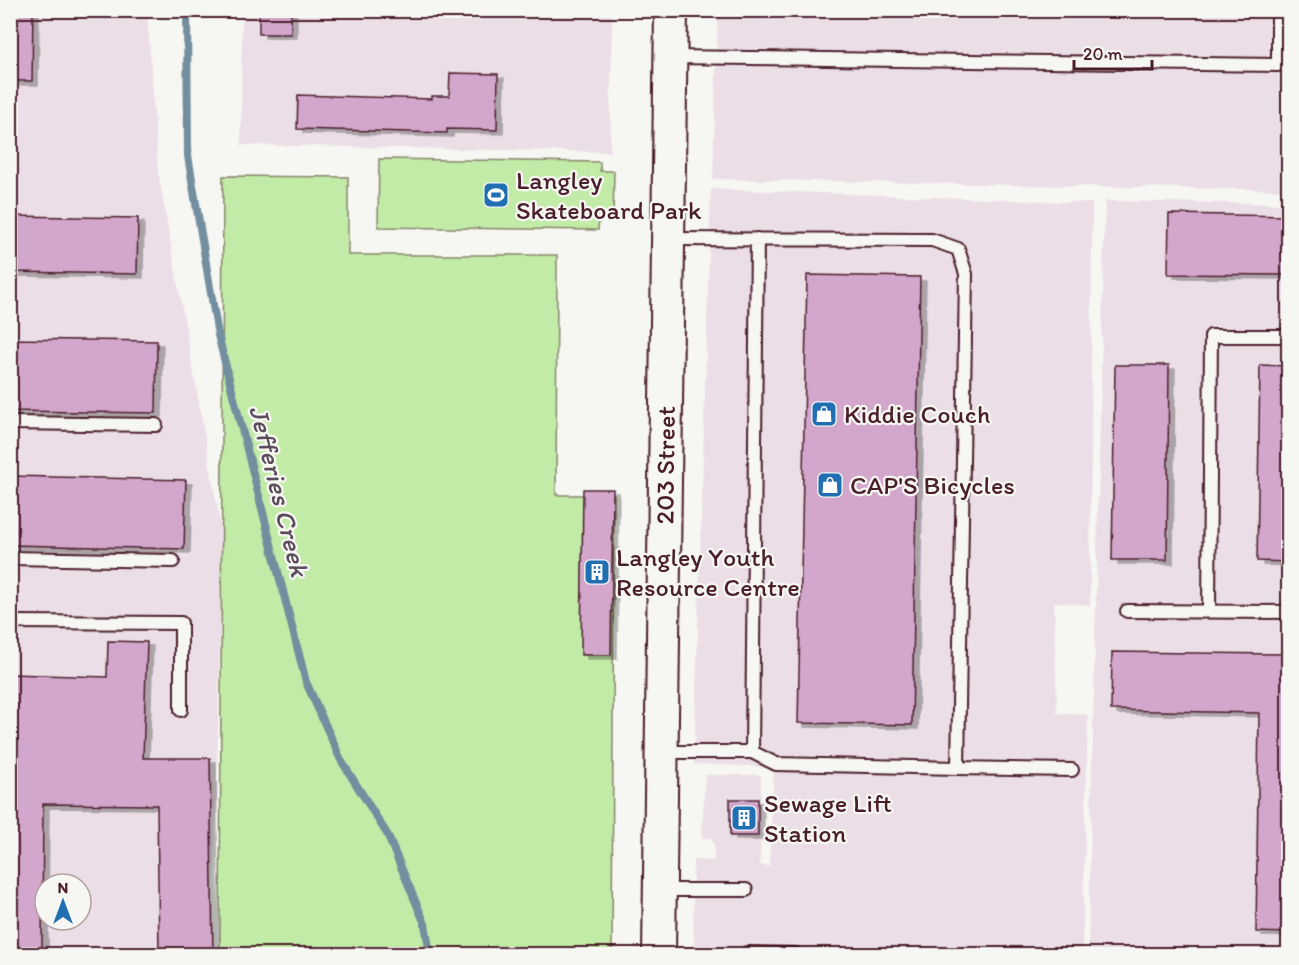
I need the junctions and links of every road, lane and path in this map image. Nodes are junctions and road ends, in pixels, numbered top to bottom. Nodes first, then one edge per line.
1 (671, 10) edge
2 (1278, 10) edge
3 (670, 57) junction
4 (668, 239) junction
5 (757, 239) junction
6 (1288, 336) edge
7 (10, 423) edge
8 (156, 425) dead end
9 (10, 558) edge
10 (173, 561) dead end
11 (1126, 611) dead end
12 (1209, 611) junction
13 (1288, 612) edge
14 (10, 622) edge
15 (181, 710) dead end
16 (662, 752) junction
17 (752, 752) junction
18 (958, 768) junction
19 (1072, 770) dead end
20 (660, 890) junction
21 (746, 890) dead end
22 (747, 953) edge
23 (659, 954) edge
24 (796, 954) edge

1 - 3 street, 203 Street
2 - 3 lane
3 - 4 street, 203 Street
4 - 5 lane
4 - 16 street, 203 Street
5 - 17 lane
5 - 18 lane
6 - 12 lane
7 - 8 lane
9 - 10 lane
11 - 12 lane
12 - 13 lane
14 - 15 lane
16 - 17 lane
16 - 20 street, 203 Street
17 - 18 lane
18 - 19 lane
20 - 21 lane
20 - 23 street, 203 Street
22 - 24 lane

